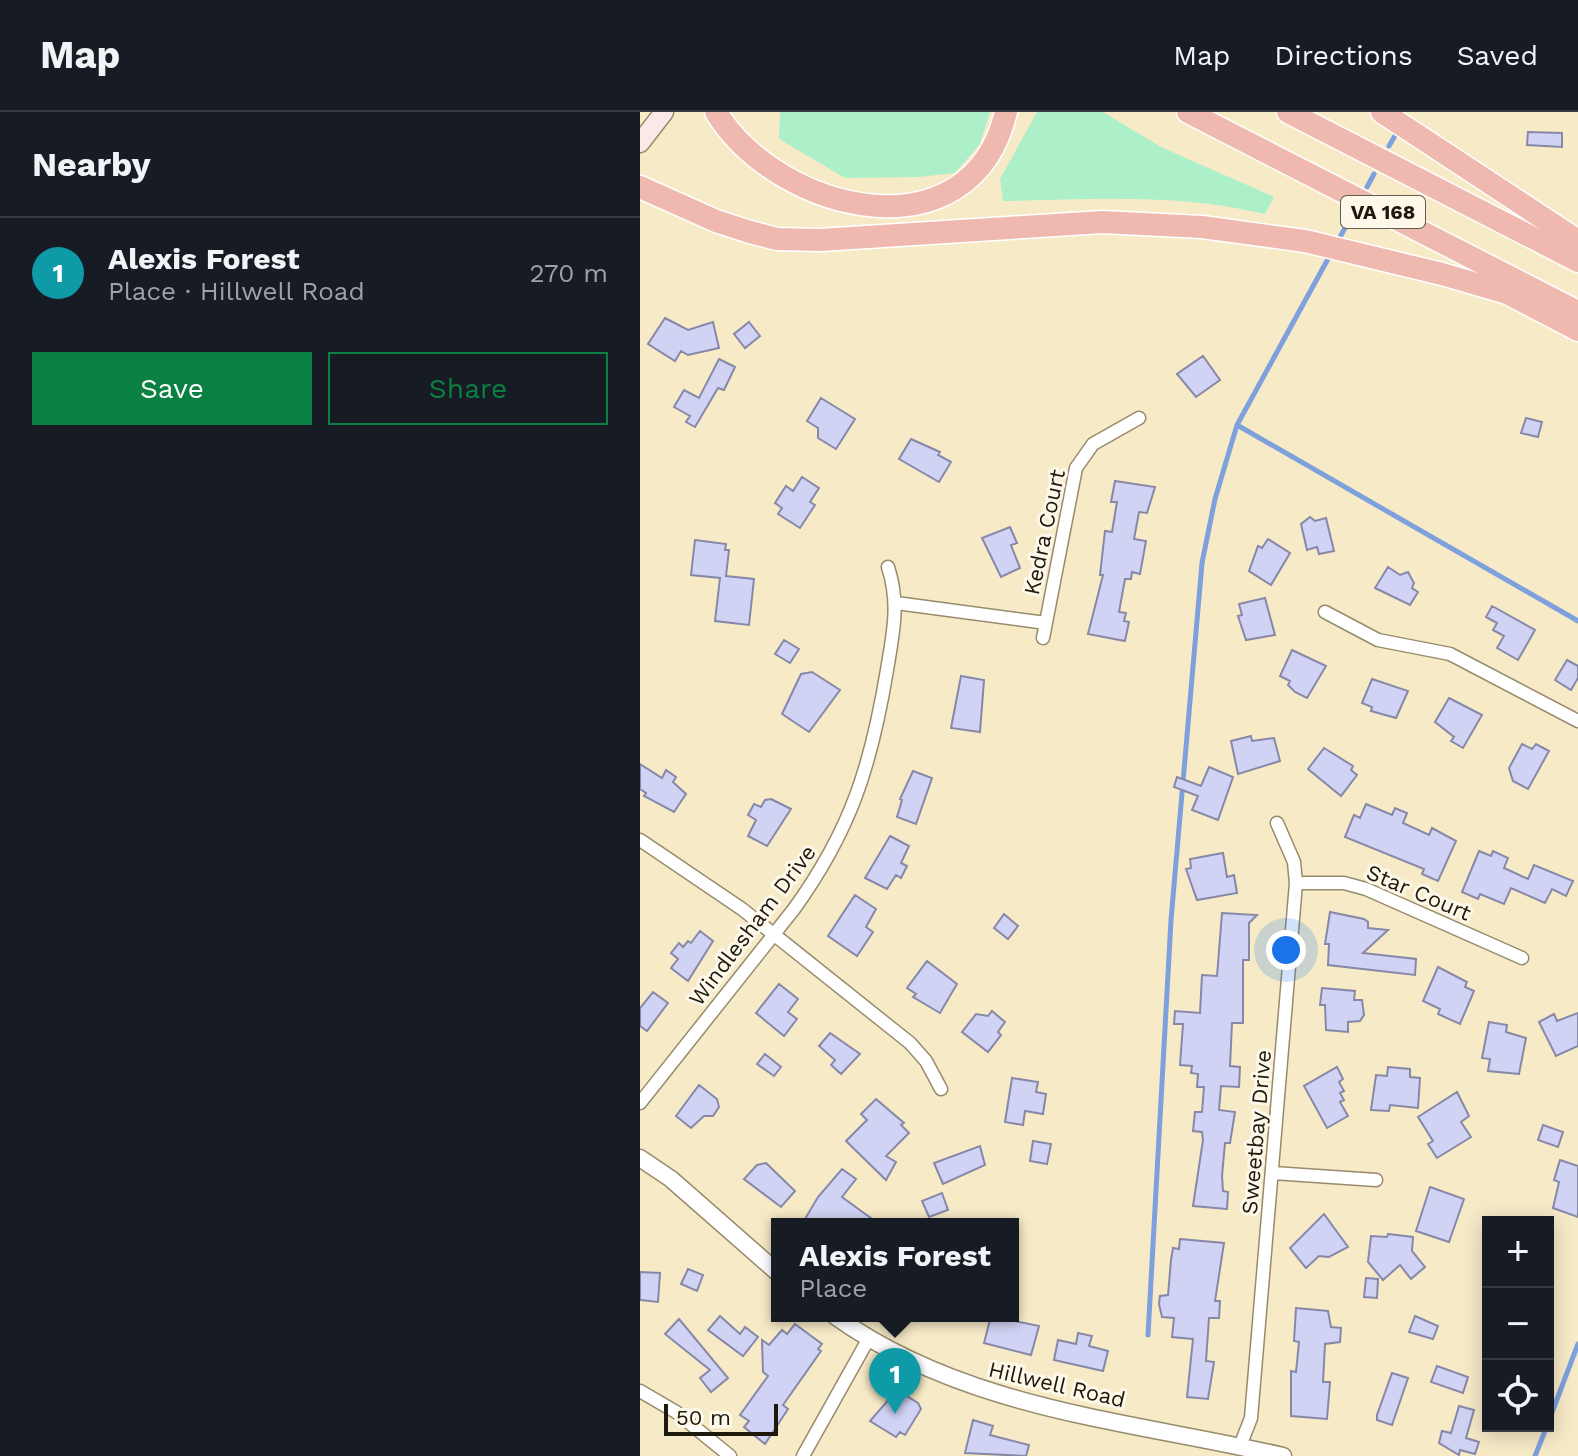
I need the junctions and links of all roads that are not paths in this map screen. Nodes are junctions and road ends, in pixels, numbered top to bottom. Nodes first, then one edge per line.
1 (664, 112) edge
2 (716, 112) edge
3 (1006, 112) edge
4 (1188, 112) edge
5 (1288, 112) edge
6 (1382, 112) edge
7 (640, 143) edge
8 (640, 187) edge
9 (1578, 241) edge
10 (1578, 261) edge
11 (1578, 312) edge
12 (1578, 330) edge
13 (1139, 418) dead end
14 (888, 567) dead end
15 (896, 603) junction
16 (1325, 612) dead end
17 (1046, 623) junction
18 (1043, 638) dead end
19 (1578, 721) edge
20 (1277, 823) dead end
21 (640, 840) edge
22 (1296, 883) junction
23 (774, 935) junction
24 (1522, 958) dead end
25 (941, 1089) dead end
26 (640, 1103) edge
27 (640, 1158) edge
28 (1273, 1173) junction
29 (1376, 1180) dead end
30 (771, 1267) edge
31 (844, 1322) edge
32 (869, 1338) junction
33 (640, 1391) edge
34 (1240, 1446) junction
35 (730, 1456) edge
36 (803, 1456) edge
37 (1283, 1456) edge

1 - 7 main road
2 - 3 highway
4 - 11 highway, VA 168
5 - 10 highway, VA 168
6 - 9 highway
8 - 12 highway
13 - 17 street, Kedra Court
14 - 15 street, Windlesham Drive
15 - 17 street
15 - 23 street, Windlesham Drive
16 - 19 street
17 - 18 street, Kedra Court
20 - 22 street, Sweetbay Drive
21 - 23 street
22 - 24 street, Star Court
22 - 28 street, Sweetbay Drive
23 - 25 street
23 - 26 street, Windlesham Drive
27 - 30 street
28 - 29 street
28 - 34 street, Sweetbay Drive
31 - 32 street, Hillwell Road
32 - 34 street, Hillwell Road
32 - 36 street
33 - 35 street
34 - 37 street, Hillwell Road

